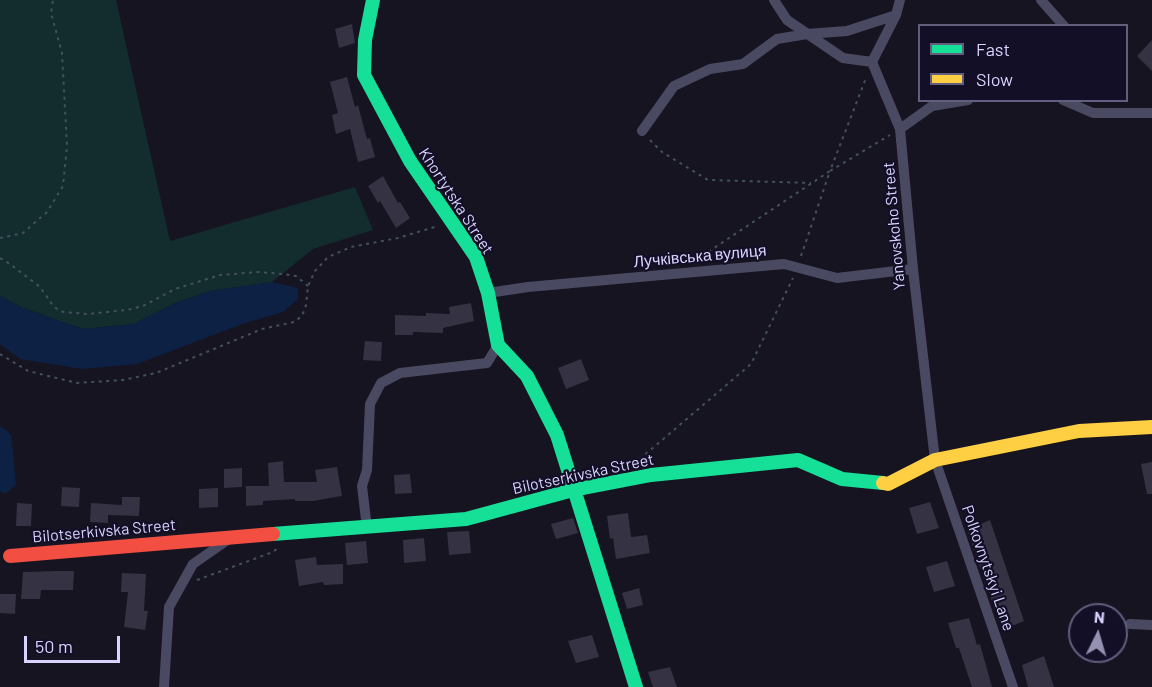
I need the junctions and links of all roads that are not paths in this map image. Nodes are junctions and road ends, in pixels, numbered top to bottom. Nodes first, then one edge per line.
1 (373, 0) edge
2 (774, 0) edge
3 (900, 0) edge
4 (1041, 0) edge
5 (896, 15) junction
6 (1062, 24) edge
7 (807, 34) junction
8 (872, 62) junction
9 (956, 102) edge
10 (1068, 102) edge
11 (1092, 102) edge
12 (1093, 113) junction
13 (1152, 113) edge
14 (900, 129) junction
15 (642, 131) road end
16 (913, 269) junction
17 (488, 293) junction
18 (498, 345) junction
19 (1152, 427) edge
20 (935, 460) junction
21 (573, 490) junction
22 (367, 528) junction
23 (232, 537) junction
24 (10, 556) dead end
25 (1130, 624) dead end
26 (1152, 626) edge
27 (164, 687) edge
28 (636, 687) edge
29 (1014, 687) edge

1 - 17 street, Khortytska Street
2 - 7 street
3 - 5 street
4 - 6 street
5 - 7 street
5 - 8 street
7 - 8 street
7 - 15 street
8 - 14 street, Yanovskoho Street
9 - 14 street
10 - 12 street
11 - 12 street
12 - 13 street
14 - 16 street, Yanovskoho Street
16 - 17 street, Лучківська вулиця
16 - 20 street, Yanovskoho Street
17 - 18 street, Khortytska Street
18 - 21 street
18 - 22 street
19 - 20 street, Bilotserkivska Street
20 - 21 street, Bilotserkivska Street
20 - 29 street, Polkovnytskyi Lane
21 - 22 street, Bilotserkivska Street
21 - 28 street
22 - 23 street, Bilotserkivska Street
23 - 24 street, Bilotserkivska Street
23 - 27 street
25 - 26 street

